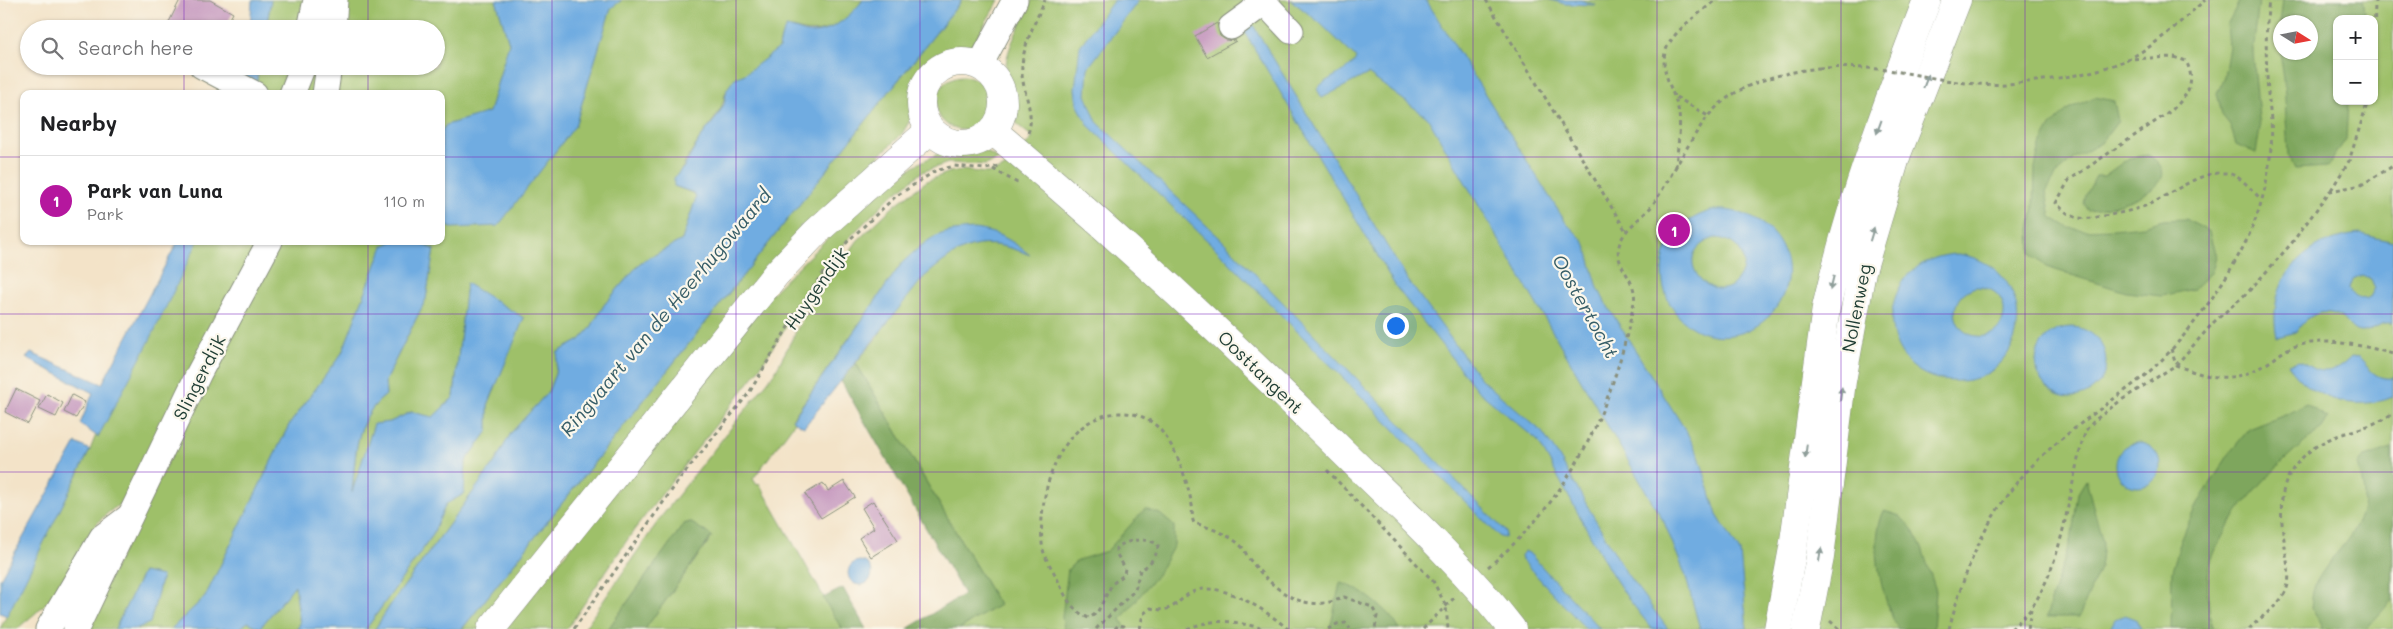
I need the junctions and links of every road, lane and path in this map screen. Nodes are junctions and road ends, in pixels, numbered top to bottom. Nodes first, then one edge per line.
1 (316, 0) edge
2 (335, 0) edge
3 (1015, 0) edge
4 (1045, 0) edge
5 (1261, 0) edge
6 (1486, 0) edge
7 (1715, 0) edge
8 (1927, 0) edge
9 (1957, 0) edge
10 (2205, 0) edge
11 (2270, 0) edge
12 (2375, 0) edge
13 (2375, 15) edge
14 (312, 20) edge
15 (334, 20) edge
16 (1232, 27) dead end
17 (1291, 31) dead end
18 (2126, 60) junction
19 (980, 65) junction
20 (219, 75) edge
21 (299, 75) edge
22 (328, 75) edge
23 (247, 90) edge
24 (294, 90) edge
25 (326, 90) edge
26 (1676, 96) junction
27 (2367, 105) edge
28 (1708, 116) junction
29 (930, 130) junction
30 (993, 130) junction
31 (1015, 149) junction
32 (2393, 166) edge
33 (1676, 169) junction
34 (2330, 191) junction
35 (2262, 200) junction
36 (1626, 231) junction
37 (265, 246) edge
38 (2171, 349) junction
39 (2393, 354) edge
40 (2176, 365) junction
41 (2393, 413) edge
42 (2393, 419) edge
43 (2385, 420) junction
44 (132, 515) junction
45 (1471, 581) junction
46 (1446, 606) junction
47 (2031, 608) junction
48 (48, 629) edge
49 (76, 629) edge
50 (491, 629) edge
51 (574, 629) edge
52 (1096, 629) edge
53 (1115, 629) edge
54 (1126, 629) edge
55 (1140, 629) edge
56 (1187, 629) edge
57 (1264, 629) edge
58 (1288, 629) edge
59 (1328, 629) edge
60 (1350, 629) edge
61 (1376, 629) edge
62 (1423, 629) edge
63 (1448, 629) edge
64 (1512, 629) edge
65 (1778, 629) edge
66 (1806, 629) edge
67 (1949, 629) edge
68 (2011, 629) edge
69 (2028, 629) edge
70 (2249, 629) edge

1 - 14 street
2 - 15 street
3 - 19 street
4 - 31 path, Huygendijk
5 - 16 street
5 - 17 street
6 - 36 path
7 - 26 path
8 -> 65 main road, Nollenweg
66 -> 9 main road, Nollenweg
10 - 18 path
11 - 35 path
12 - 13 path
18 - 28 path, bridge
18 - 35 path
19 - 29 main road
19 - 30 main road
20 - 23 street
21 - 24 street
22 - 25 street
26 - 28 path
26 - 33 path
27 - 34 path
28 - 33 path
29 - 30 main road
29 - 50 main road, Huygendijk
30 - 31 main road, Oosttangent
31 - 45 main road, Oosttangent
31 - 51 path, Huygendijk
32 - 34 path
33 - 36 path
34 - 40 path
35 - 38 path
36 - 45 path
37 - 44 street, Slingerdijk
38 - 40 path
38 - 67 path
39 - 40 path
40 - 47 path
41 - 43 path
42 - 43 path
43 - 70 path
44 - 48 street
44 - 49 street, Slingerdijk
45 - 46 path
45 - 64 main road, Oosttangent
46 - 62 path
46 - 63 path
47 - 68 path
47 - 69 path
52 - 61 path
53 - 54 path
55 - 58 path
56 - 57 path
59 - 60 path

